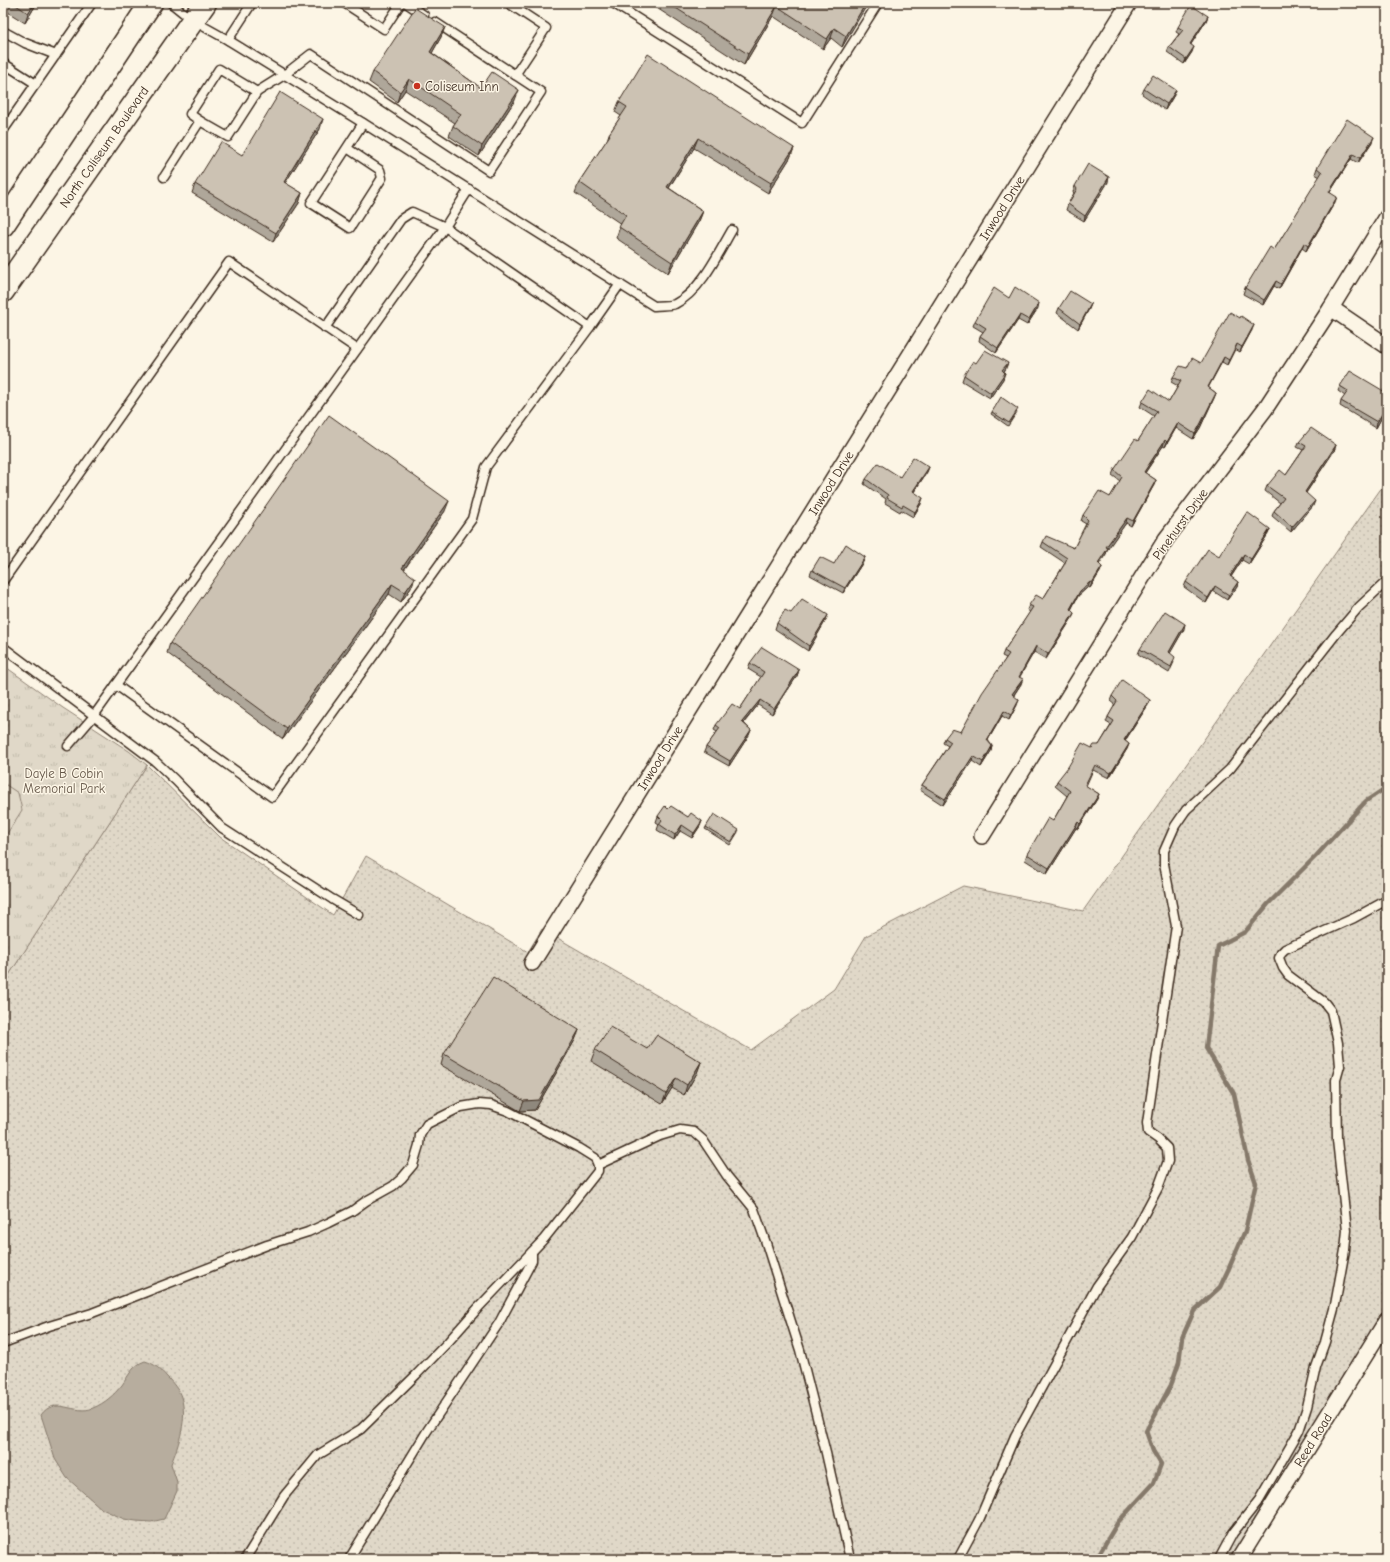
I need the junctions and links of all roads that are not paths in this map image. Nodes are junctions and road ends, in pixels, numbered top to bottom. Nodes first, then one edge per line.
1 (92, 3) edge
2 (151, 3) edge
3 (171, 3) edge
4 (252, 3) edge
5 (344, 3) edge
6 (401, 3) edge
7 (406, 3) edge
8 (508, 3) edge
9 (613, 3) edge
10 (878, 3) edge
11 (1129, 3) edge
12 (199, 12) edge
13 (3, 31) edge
14 (228, 40) junction
15 (56, 55) junction
16 (3, 63) edge
17 (284, 74) junction
18 (515, 75) junction
19 (36, 84) junction
20 (257, 92) junction
21 (200, 121) junction
22 (363, 123) junction
23 (3, 132) edge
24 (347, 148) junction
25 (164, 177) dead end
26 (469, 188) junction
27 (1387, 218) edge
28 (3, 225) edge
29 (445, 227) junction
30 (732, 230) dead end
31 (620, 284) junction
32 (3, 291) edge
33 (1331, 308) junction
34 (590, 327) junction
35 (325, 328) junction
36 (1387, 346) edge
37 (357, 349) junction
38 (3, 581) edge
39 (1387, 581) edge
40 (3, 647) edge
41 (116, 685) junction
42 (93, 717) junction
43 (68, 746) dead end
44 (982, 836) dead end
45 (1387, 900) edge
46 (359, 915) dead end
47 (532, 963) dead end
48 (598, 1165) junction
49 (532, 1252) junction
50 (1387, 1320) edge
51 (3, 1343) edge
52 (245, 1559) edge
53 (349, 1559) edge
54 (850, 1559) edge
55 (958, 1559) edge
56 (1219, 1559) edge
57 (1239, 1559) edge

1 - 15 lane
2 - 28 highway
3 - 12 lane
4 - 14 lane
5 - 6 lane
7 - 18 lane
8 - 18 lane
9 - 10 lane
11 - 47 street, Inwood Drive
12 - 14 lane
12 - 32 highway, North Coliseum Boulevard
13 - 15 lane
14 - 17 lane
15 - 19 lane
16 - 19 lane
17 - 18 lane
17 - 20 lane
17 - 22 lane
19 - 23 lane
20 - 21 lane
20 - 21 lane
21 - 25 lane
22 - 24 lane
22 - 26 lane
24 - 24 lane
26 - 29 lane
26 - 31 lane
27 - 33 street, Pinehurst Drive
29 - 34 lane
29 - 35 lane
29 - 37 lane
30 - 31 lane
31 - 34 lane
33 - 36 street
33 - 44 street, Pinehurst Drive
34 - 41 lane
35 - 37 lane
35 - 38 lane
37 - 41 lane
39 - 55 lane
40 - 42 lane
41 - 42 lane
42 - 43 lane
42 - 46 lane
45 - 56 lane
48 - 49 lane
48 - 51 lane
48 - 54 lane
49 - 52 lane
49 - 53 lane
50 - 57 street, Reed Road

